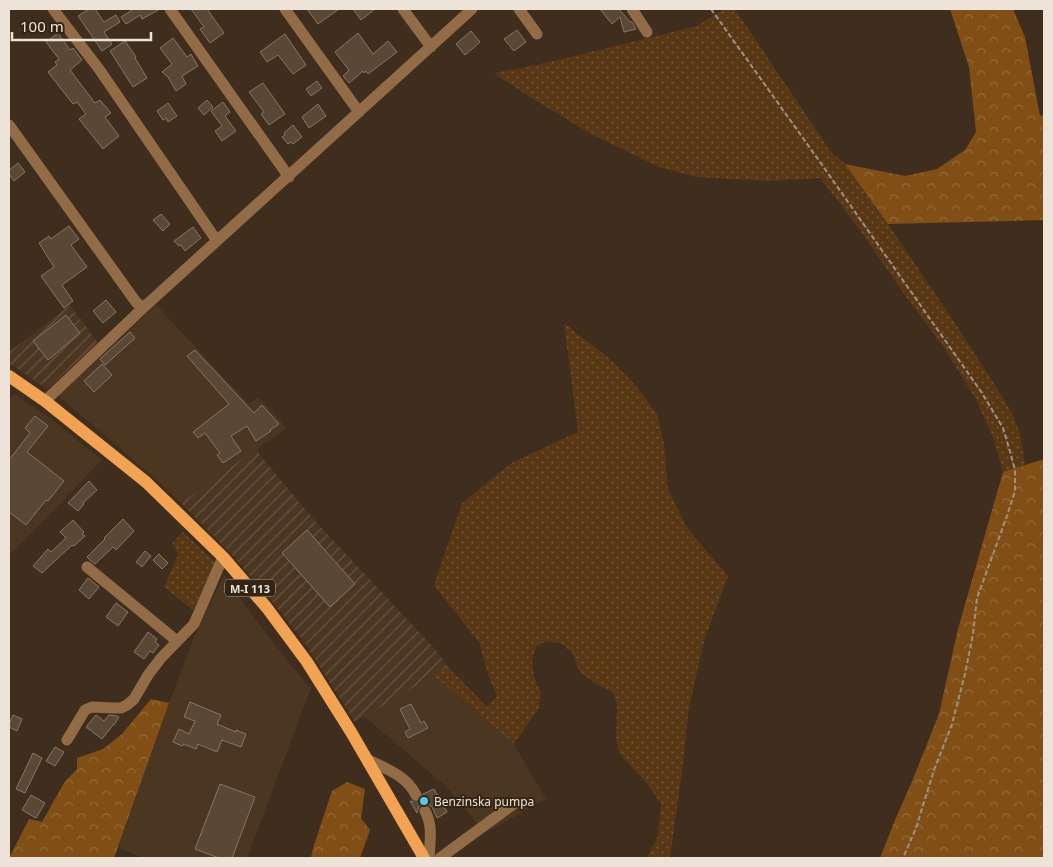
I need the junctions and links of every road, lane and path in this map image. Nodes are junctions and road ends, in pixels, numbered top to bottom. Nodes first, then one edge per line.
1 (53, 9) edge
2 (170, 9) edge
3 (285, 9) edge
4 (403, 9) edge
5 (472, 9) edge
6 (518, 9) edge
7 (632, 9) edge
8 (711, 9) edge
9 (647, 32) dead end
10 (537, 34) dead end
11 (431, 47) junction
12 (359, 112) junction
13 (9, 125) edge
14 (288, 177) junction
15 (218, 241) junction
16 (143, 308) junction
17 (9, 376) edge
18 (45, 401) junction
19 (223, 557) junction
20 (87, 567) dead end
21 (177, 641) junction
22 (66, 740) dead end
23 (367, 759) junction
24 (416, 795) tunnel mouth
25 (515, 803) dead end
26 (424, 810) tunnel mouth
27 (424, 858) edge
28 (429, 858) edge
29 (440, 858) edge
30 (903, 858) edge

1 - 15 street
2 - 14 street
3 - 12 street
4 - 11 street
5 - 11 street
6 - 10 street
7 - 9 street
8 - 30 path
11 - 12 street
12 - 14 street
13 - 16 street
14 - 15 street
15 - 16 street
16 - 18 street
17 - 18 main road, M-I 113
18 - 19 main road, M-I 113
19 - 21 street
19 - 23 main road, M-I 113
20 - 21 street
21 - 22 street
23 - 24 street
23 - 27 main road, M-I 113
25 - 29 street
26 - 28 street

